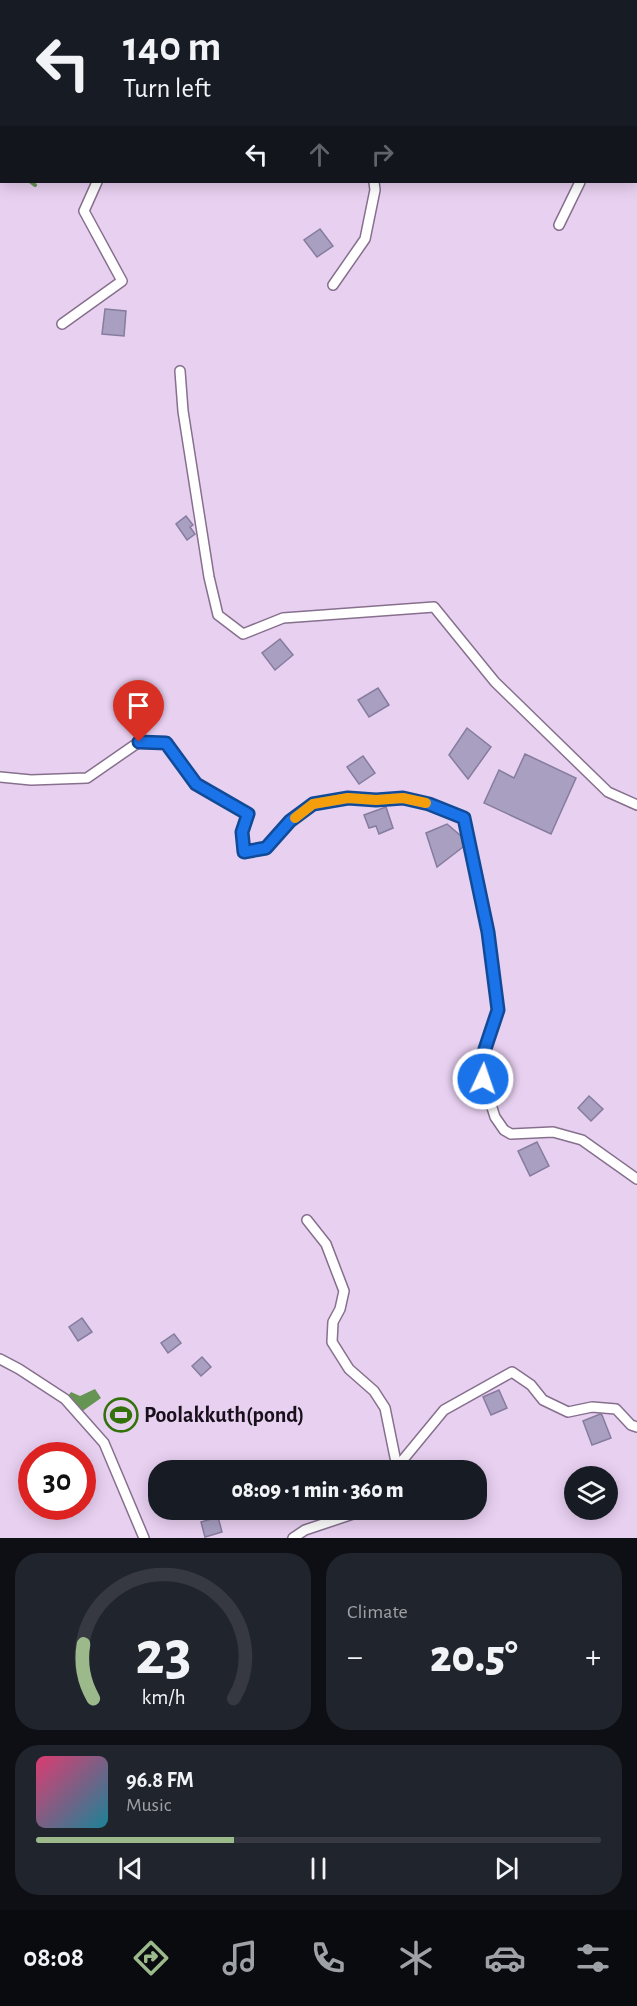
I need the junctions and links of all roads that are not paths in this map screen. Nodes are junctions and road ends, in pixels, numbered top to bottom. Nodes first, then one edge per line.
1 (97, 183) edge
2 (374, 183) edge
3 (580, 183) edge
4 (559, 225) dead end
5 (333, 285) dead end
6 (62, 324) dead end
7 (180, 370) dead end
8 (0, 777) edge
9 (637, 805) edge
10 (637, 1179) edge
11 (307, 1220) dead end
12 (0, 1359) edge
13 (637, 1427) edge
14 (394, 1460) edge
15 (403, 1460) edge
16 (335, 1520) edge
17 (144, 1538) edge
18 (292, 1538) edge

1 - 6 street
2 - 5 street
3 - 4 street
7 - 9 street
8 - 10 street
11 - 14 street
12 - 17 street
13 - 15 street
16 - 18 street

